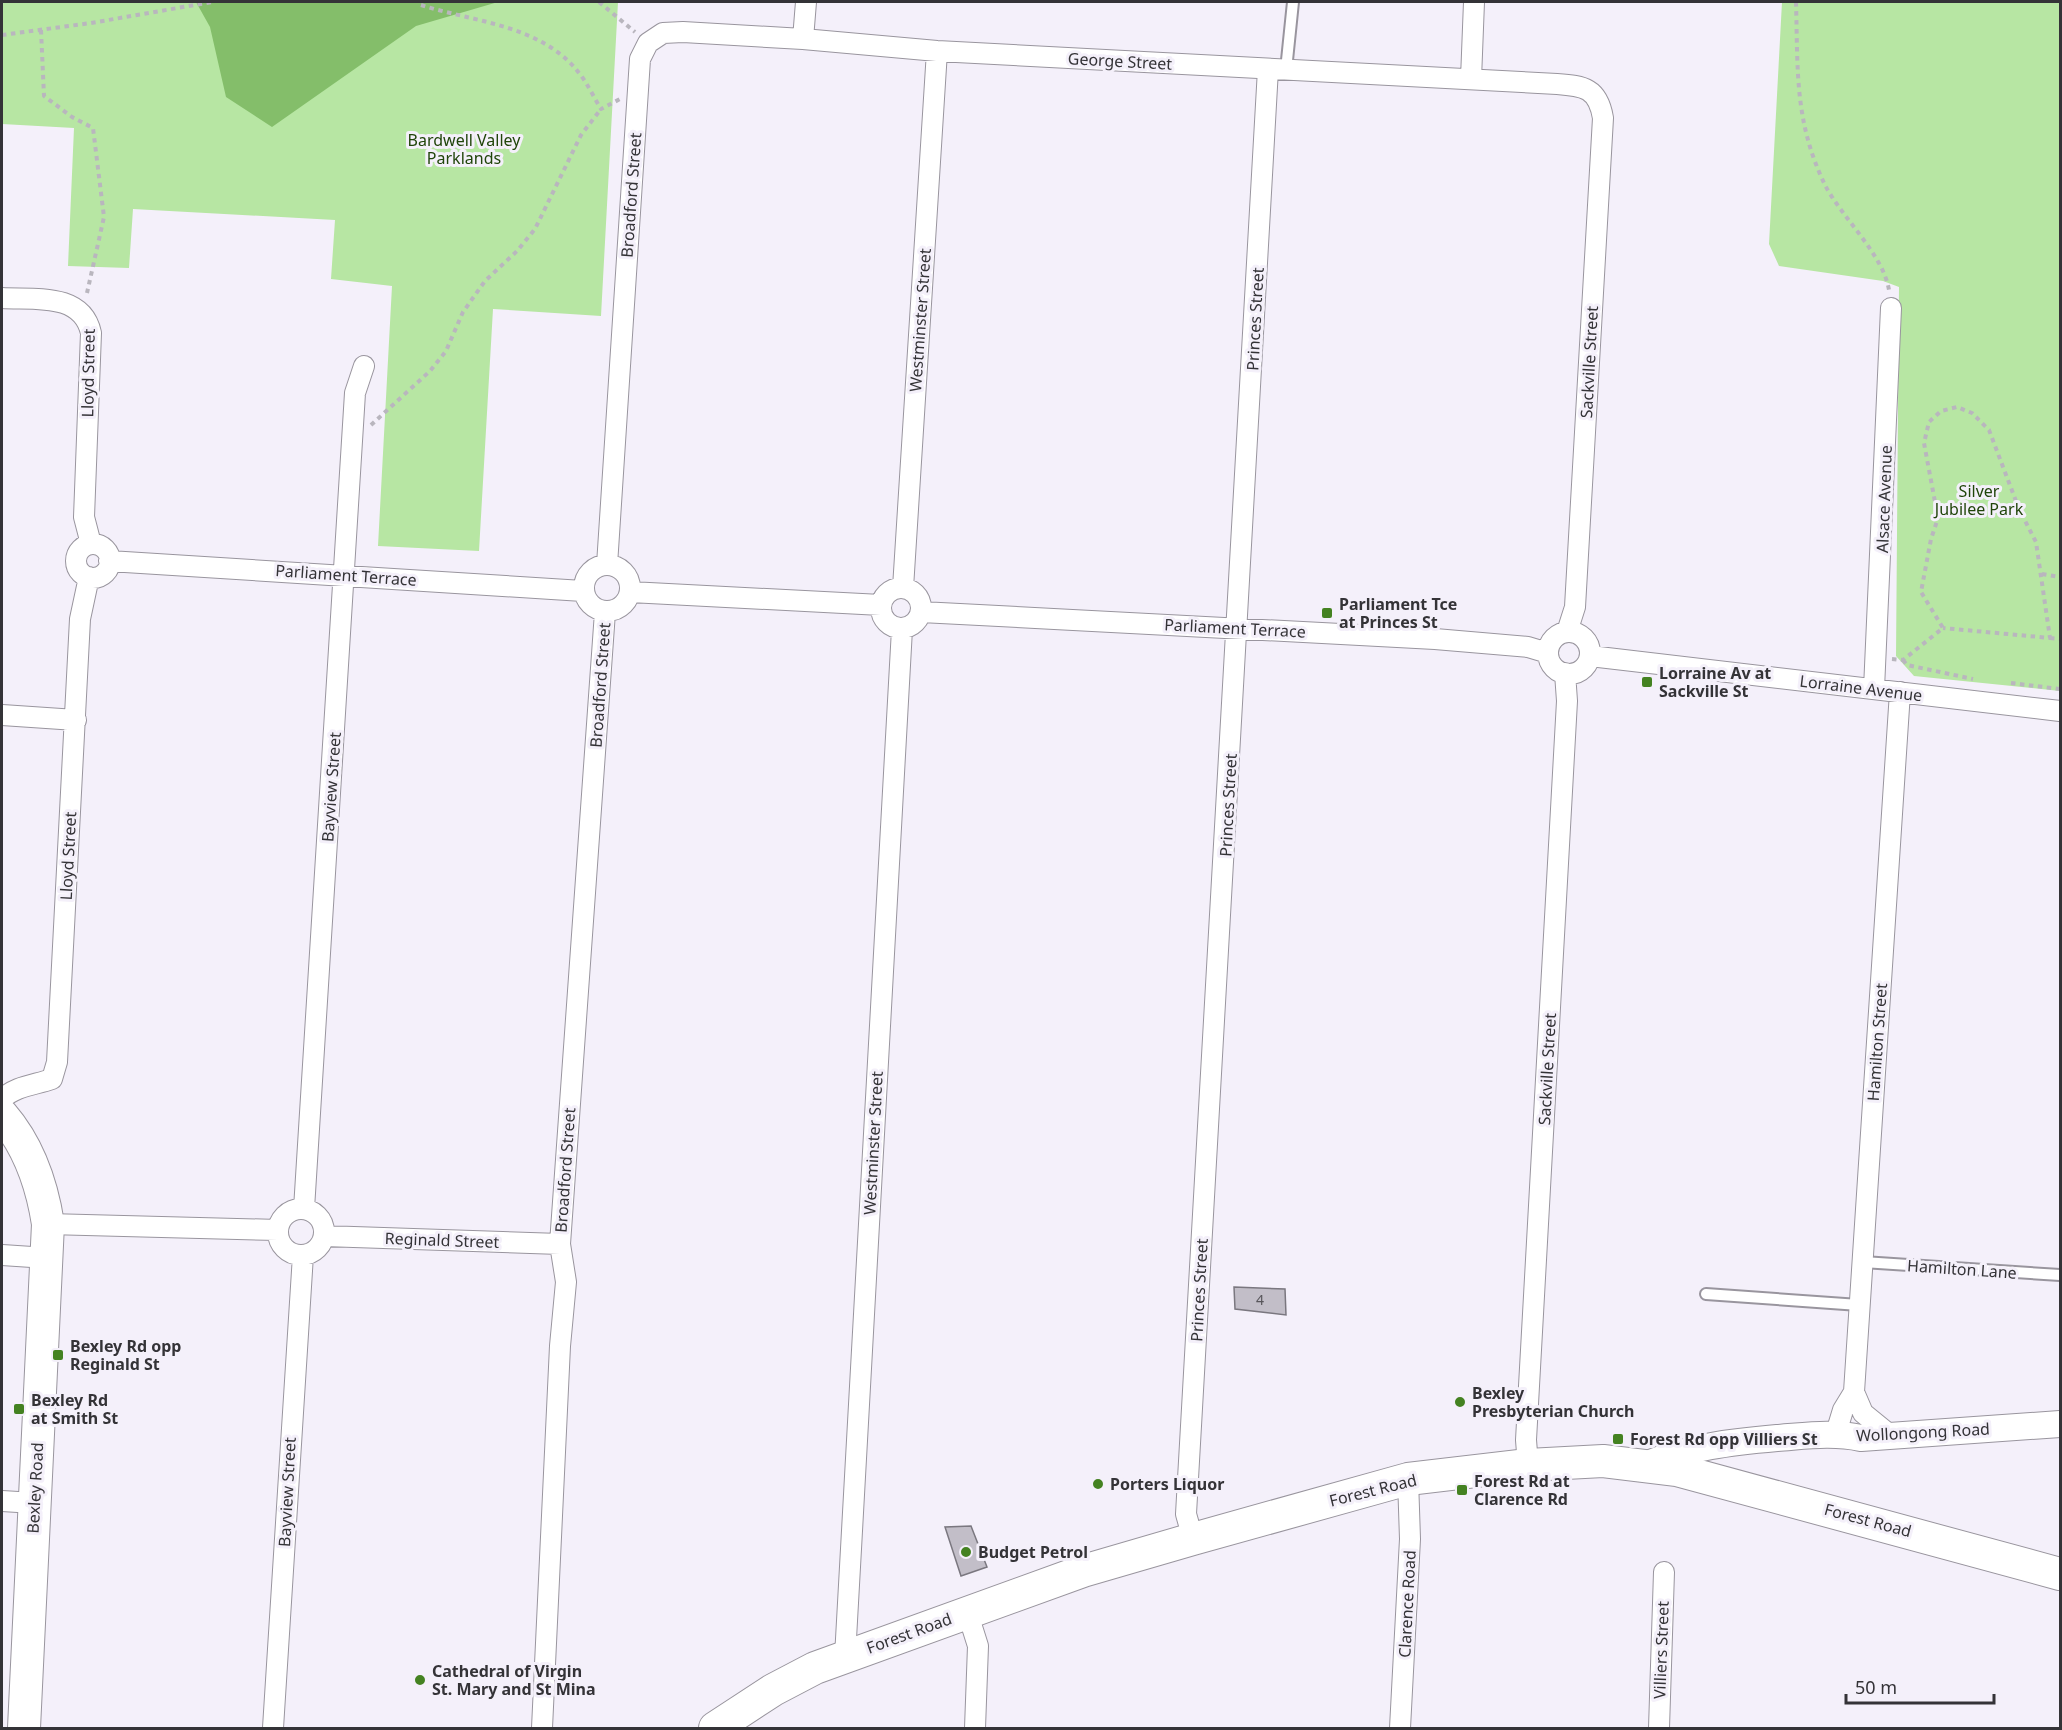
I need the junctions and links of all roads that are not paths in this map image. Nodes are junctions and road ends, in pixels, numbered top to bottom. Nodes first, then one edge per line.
1 (806, 2) edge
2 (1293, 2) edge
3 (1474, 2) edge
4 (803, 39) junction
5 (648, 43) joint
6 (937, 51) junction
7 (1277, 69) junction
8 (1471, 79) junction
9 (1593, 93) joint
10 (2, 298) edge
11 (1892, 308) road end
12 (364, 366) dead end
13 (91, 544) junction
14 (110, 561) junction
15 (607, 565) junction
16 (344, 574) junction
17 (89, 577) junction
18 (903, 588) junction
19 (583, 591) junction
20 (630, 592) junction
21 (880, 605) junction
22 (605, 612) junction
23 (921, 612) junction
24 (1238, 628) junction
25 (902, 629) junction
26 (1567, 632) junction
27 (1548, 653) junction
28 (1590, 656) junction
29 (1565, 673) junction
30 (1874, 689) junction
31 (1900, 692) junction
32 (2061, 711) edge
33 (2, 715) edge
34 (76, 720) junction
35 (2, 1099) edge
36 (2, 1115) edge
37 (304, 1209) junction
38 (48, 1224) junction
39 (278, 1230) junction
40 (324, 1236) junction
41 (560, 1244) junction
42 (2, 1255) edge
43 (303, 1255) junction
44 (47, 1258) junction
45 (1863, 1262) junction
46 (2061, 1275) edge
47 (1706, 1294) dead end
48 (1859, 1305) junction
49 (1854, 1392) junction
50 (2061, 1424) edge
51 (1836, 1433) junction
52 (1890, 1435) junction
53 (1528, 1465) junction
54 (1646, 1465) junction
55 (1408, 1479) junction
56 (2, 1501) edge
57 (34, 1503) junction
58 (1193, 1539) junction
59 (1664, 1572) dead end
60 (2061, 1574) edge
61 (967, 1611) junction
62 (845, 1657) junction
63 (24, 1728) edge
64 (273, 1728) edge
65 (542, 1728) edge
66 (715, 1728) edge
67 (975, 1728) edge
68 (1400, 1728) edge
69 (1659, 1728) edge

1 - 4 street
2 - 7 lane
3 - 8 street
4 - 5 street, George Street
4 - 6 street, George Street
5 - 15 street, Broadford Street
6 - 7 street, George Street
6 - 18 street, Westminster Street
7 - 8 street, George Street
7 - 24 street, Princes Street
8 - 9 street, George Street
9 - 26 street, Sackville Street
10 - 13 street, Lloyd Street
11 - 30 street, Alsace Avenue
12 - 16 street, Bayview Street
13 - 14 street
13 - 17 street
14 - 16 street, Parliament Terrace
14 - 17 street
15 - 19 street
15 - 20 street
16 - 19 street, Parliament Terrace
16 - 37 street, Bayview Street
17 - 34 street, Lloyd Street
18 - 21 street
18 - 23 street
19 - 22 street
20 - 21 street
20 - 22 street
21 - 25 street
22 - 41 street, Broadford Street
23 - 24 street, Parliament Terrace
23 - 25 street
24 - 27 street, Parliament Terrace
24 - 58 street, Princes Street
25 - 62 street, Westminster Street
26 - 27 street
26 - 28 street
27 - 29 street
28 - 29 street
28 - 30 street, Lorraine Avenue
29 - 53 street, Sackville Street
30 - 31 street, Lorraine Avenue
31 - 32 street, Lorraine Avenue
31 - 45 street, Hamilton Street
33 - 34 street
34 - 35 street, Lloyd Street
36 - 38 main road, Bexley Road
37 - 39 street
37 - 40 street
38 - 39 street
38 - 44 main road, Bexley Road
39 - 43 street
40 - 41 street, Reginald Street
40 - 43 street
41 - 65 street, Broadford Street
42 - 44 street
43 - 64 street, Bayview Street
44 - 57 main road, Bexley Road
45 - 46 lane, Hamilton Lane
45 - 48 street, Hamilton Street
47 - 48 lane
48 - 49 street, Hamilton Street
49 - 51 street, Hamilton Street
49 - 52 street
50 - 52 street, Wollongong Road
51 - 52 street, Wollongong Road
51 - 54 street, Wollongong Road
53 - 54 main road, Forest Road
53 - 55 main road, Forest Road
54 - 60 main road, Forest Road
55 - 58 main road, Forest Road
55 - 68 street, Clarence Road
56 - 57 street
57 - 63 main road, Bexley Road
58 - 61 main road, Forest Road
59 - 69 street, Villiers Street
61 - 62 main road, Forest Road
61 - 67 street
62 - 66 main road, Forest Road

